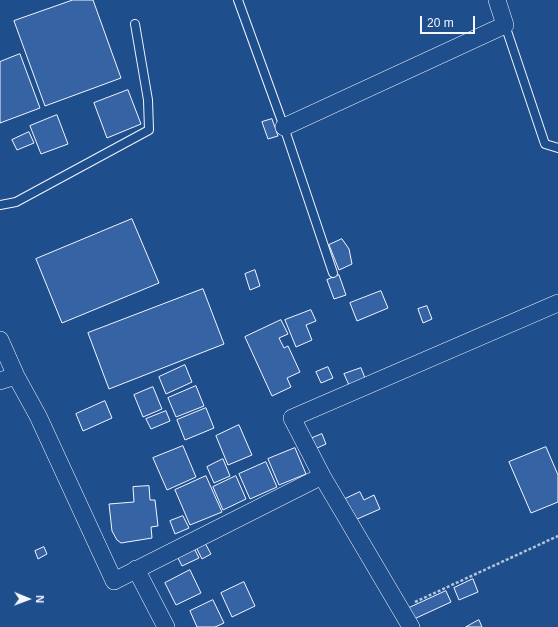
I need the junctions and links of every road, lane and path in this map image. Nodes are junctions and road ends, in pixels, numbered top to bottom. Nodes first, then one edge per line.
1 (238, 0) edge
2 (497, 0) edge
3 (135, 24) dead end
4 (505, 25) junction
5 (284, 127) junction
6 (558, 148) edge
7 (0, 205) edge
8 (333, 273) dead end
9 (558, 303) edge
10 (0, 340) edge
11 (8, 379) edge
12 (322, 476) junction
13 (558, 536) edge
14 (136, 570) junction
15 (400, 609) junction
16 (166, 627) edge
17 (411, 627) edge

1 - 5 lane
2 - 4 street
3 - 7 lane
4 - 5 street
4 - 6 lane
5 - 8 lane
9 - 12 street
10 - 11 street
11 - 14 street
12 - 14 street
12 - 15 street
13 - 15 path
14 - 16 street
15 - 17 street

